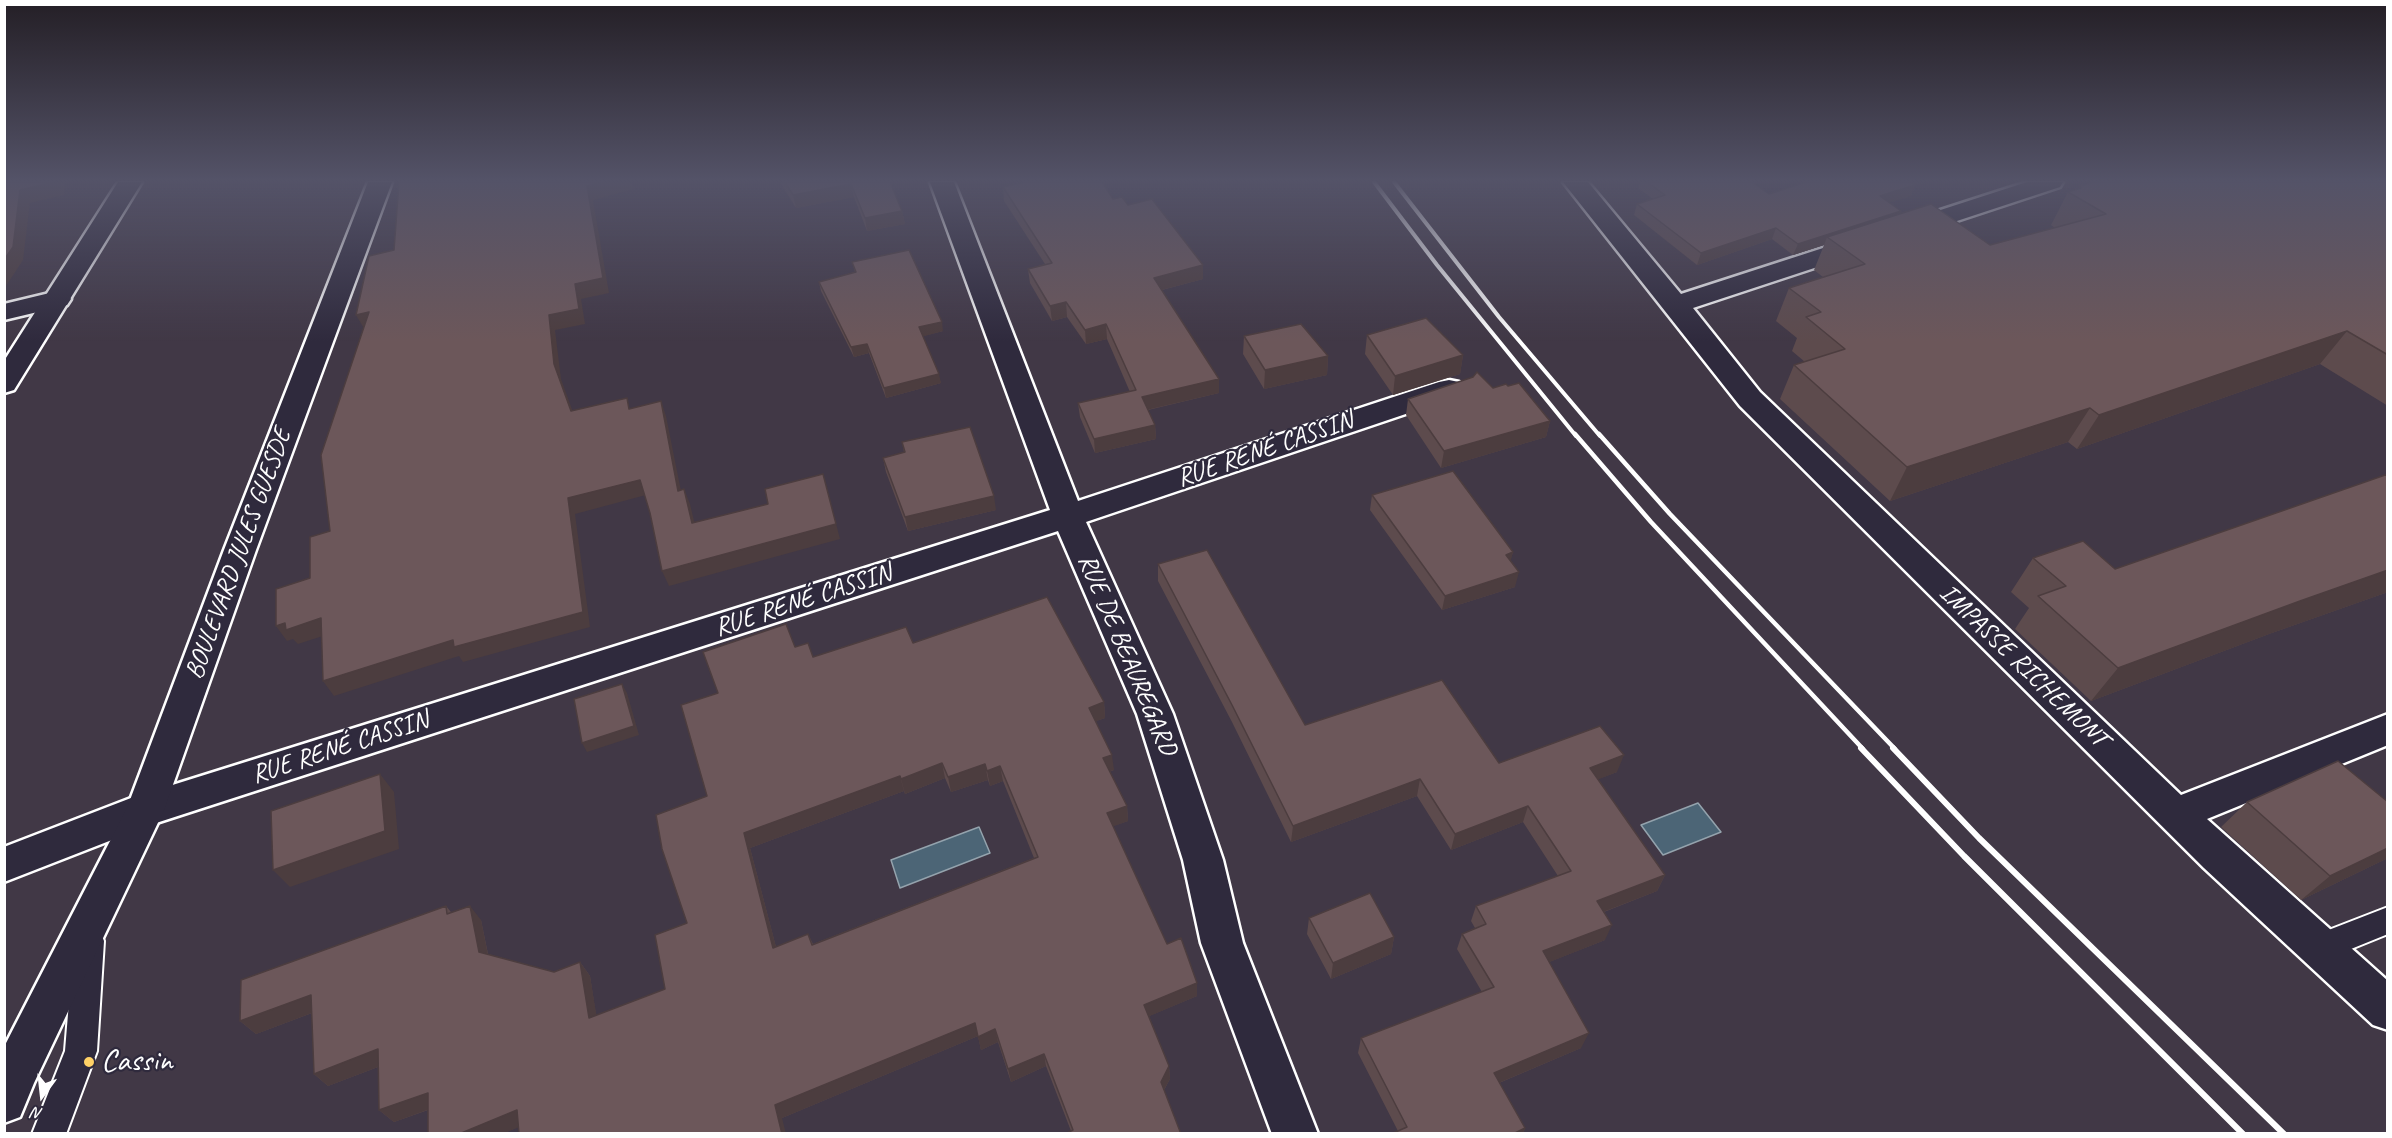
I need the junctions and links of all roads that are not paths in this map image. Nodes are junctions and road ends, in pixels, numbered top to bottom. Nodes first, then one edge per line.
1 (97, 235) edge
2 (360, 235) edge
3 (962, 235) edge
4 (1619, 235) edge
5 (1889, 235) edge
6 (58, 299) junction
7 (1676, 305) junction
8 (4, 312) edge
9 (4, 384) edge
10 (1459, 385) edge
11 (1068, 516) junction
12 (2388, 729) edge
13 (145, 810) junction
14 (2175, 815) junction
15 (4, 865) edge
16 (2388, 920) edge
17 (90, 921) junction
18 (2319, 948) junction
19 (2388, 1010) edge
20 (4, 1101) edge
21 (49, 1134) edge
22 (1295, 1134) edge

1 - 6 street
2 - 13 street, BOULEVARD JULES GUESDE
3 - 11 street, RUE DE BEAUREGARD
4 - 7 street, IMPASSE RICHEMONT
5 - 7 street
6 - 8 street
6 - 9 street
7 - 14 street, IMPASSE RICHEMONT
10 - 11 street, RUE RENÉ CASSIN
11 - 13 street, RUE RENÉ CASSIN
11 - 22 street, RUE DE BEAUREGARD
12 - 14 street
13 - 15 street, RUE RENÉ CASSIN
13 - 17 street, BOULEVARD JULES GUESDE
14 - 18 street, IMPASSE RICHEMONT
16 - 18 lane
17 - 20 street, BOULEVARD JULES GUESDE
17 - 21 lane, BOULEVARD JULES GUESDE
18 - 19 street, IMPASSE RICHEMONT

